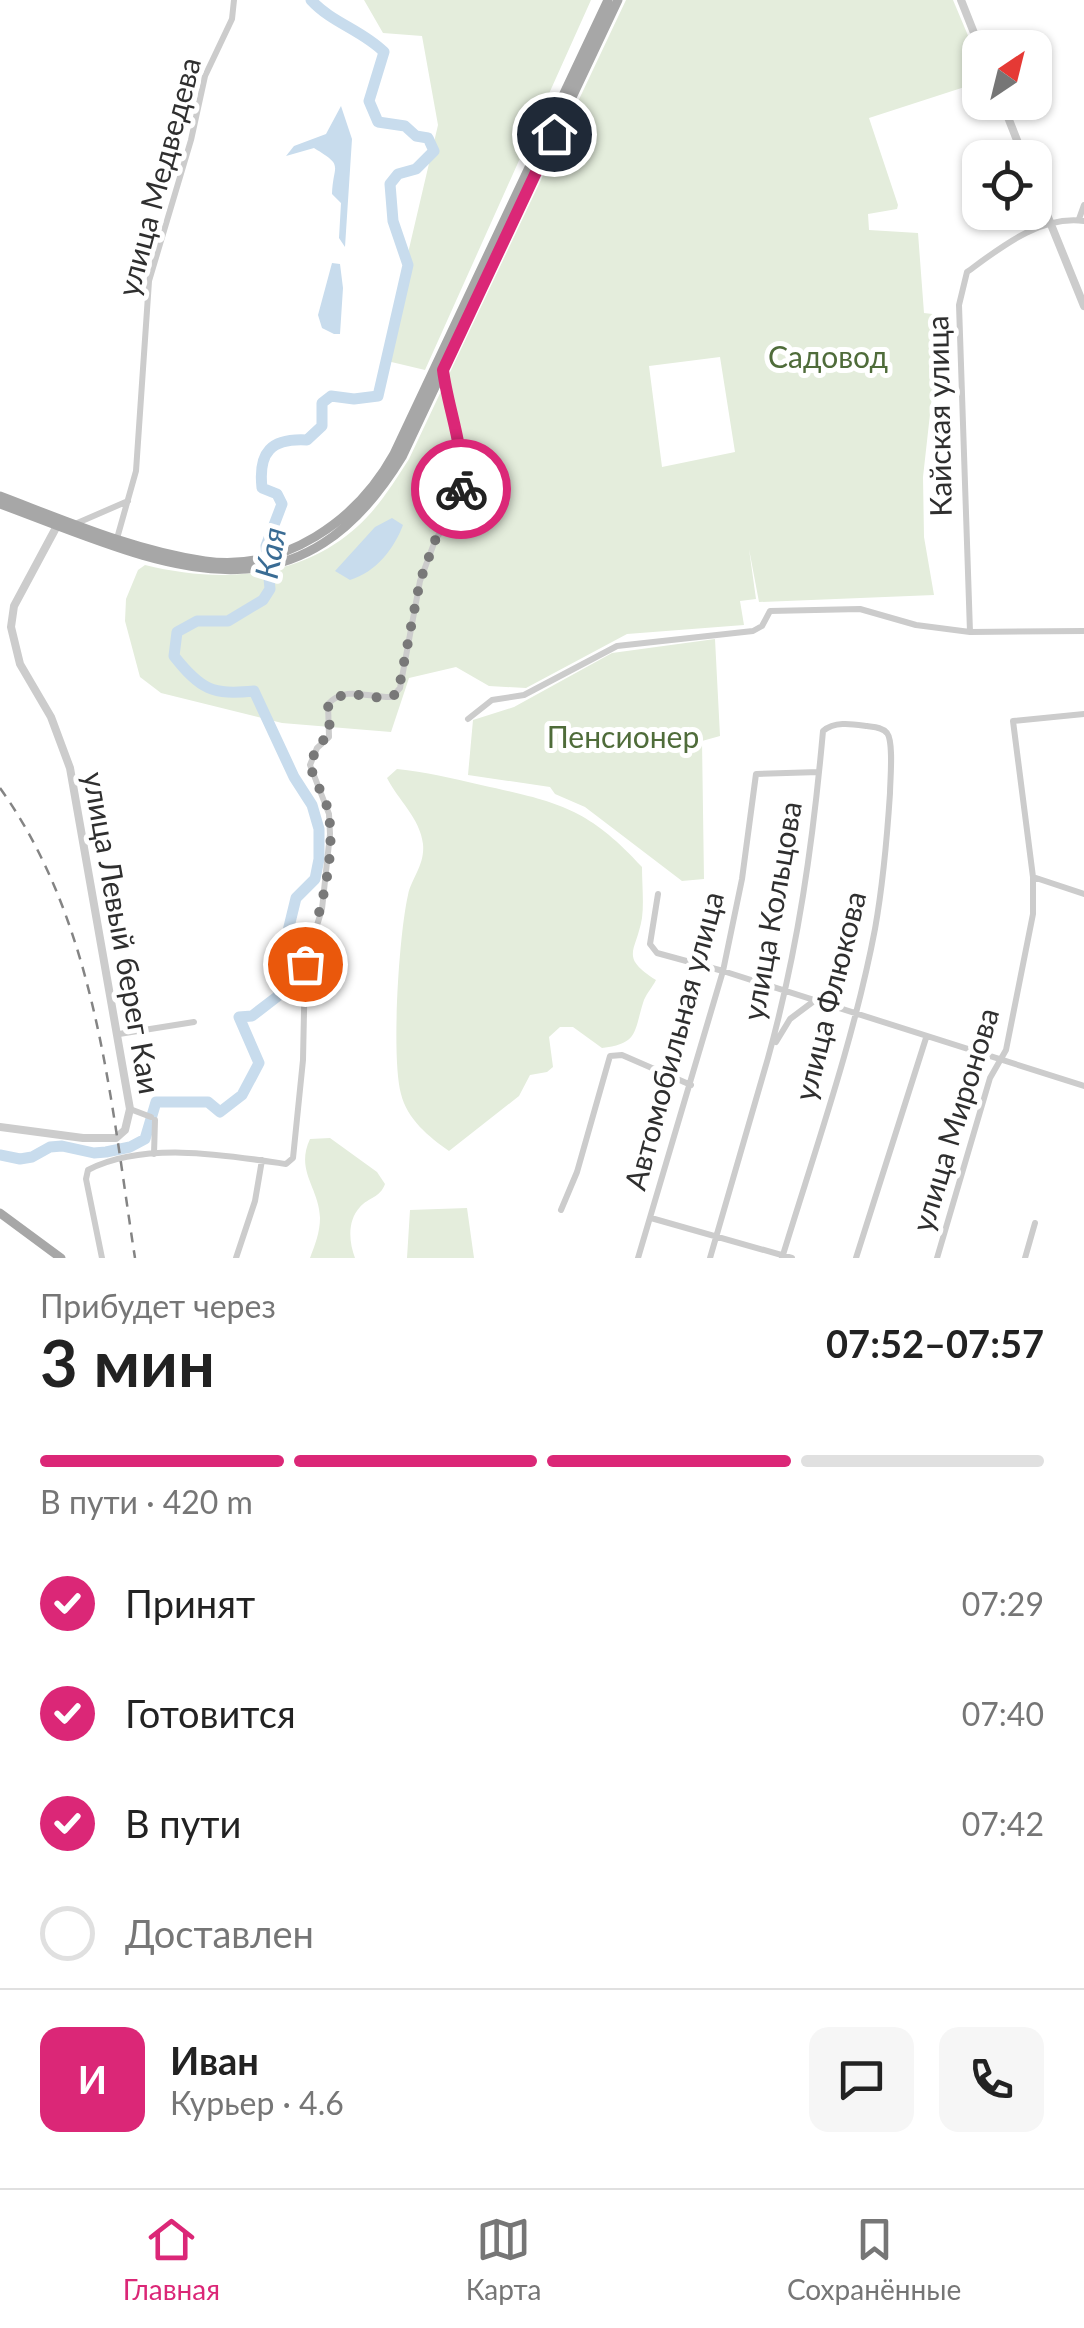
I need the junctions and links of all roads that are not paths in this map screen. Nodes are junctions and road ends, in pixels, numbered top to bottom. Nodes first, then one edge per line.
1 (234, 0) edge
2 (608, 0) edge
3 (618, 0) edge
4 (962, 0) edge
5 (973, 30) edge
6 (1084, 204) edge
7 (1082, 220) edge
8 (1052, 222) edge
9 (1052, 227) edge
10 (1034, 230) edge
11 (1084, 306) edge
12 (443, 370) junction
13 (0, 500) edge
14 (129, 501) junction
15 (58, 522) junction
16 (75, 524) junction
17 (116, 542) junction
18 (286, 557) junction
19 (1084, 631) edge
20 (970, 632) junction
21 (1084, 714) edge
22 (468, 719) dead end
23 (890, 738) joint
24 (819, 772) junction
25 (1033, 876) junction
26 (658, 894) dead end
27 (1084, 894) edge
28 (723, 970) junction
29 (787, 992) junction
30 (814, 1000) junction
31 (855, 1014) junction
32 (194, 1022) dead end
33 (118, 1034) junction
34 (926, 1038) junction
35 (768, 1058) junction
36 (1001, 1062) junction
37 (691, 1086) junction
38 (1084, 1086) edge
39 (130, 1109) junction
40 (0, 1126) edge
41 (154, 1154) junction
42 (262, 1160) junction
43 (561, 1210) dead end
44 (0, 1213) edge
45 (650, 1218) junction
46 (1035, 1222) dead end
47 (716, 1236) junction
48 (782, 1256) edge
49 (61, 1258) edge
50 (102, 1258) edge
51 (236, 1258) edge
52 (638, 1258) edge
53 (710, 1258) edge
54 (792, 1258) edge
55 (856, 1258) edge
56 (937, 1258) edge
57 (1025, 1258) edge

1 - 14 street, улица Медведева
2 - 18 main road
3 - 12 main road
4 - 5 street
6 - 7 street
7 - 8 street, Кайская улица
9 - 11 street
10 - 20 street, Кайская улица
12 - 18 main road
12 - 42 street
13 - 15 main road
14 - 16 street
14 - 17 street, улица Медведева
15 - 16 main road
15 - 17 main road
15 - 33 street, улица Левый берег Каи
16 - 17 main road
17 - 18 main road
19 - 20 street
20 - 22 street
21 - 25 street, улица Миронова
23 - 24 street, улица Кольцова
23 - 31 street, улица Флюкова
24 - 28 street, Автомобильная улица
24 - 29 street, улица Кольцова
25 - 27 street
25 - 36 street, улица Миронова
26 - 28 street
28 - 29 street
28 - 37 street, Автомобильная улица
29 - 30 street
29 - 35 street, улица Кольцова
30 - 31 street
30 - 35 street, улица Кольцова
31 - 34 street
31 - 48 street, улица Флюкова
32 - 33 street
33 - 39 street, улица Левый берег Каи
34 - 36 street
34 - 55 street
35 - 47 street, улица Кольцова
36 - 38 street
36 - 56 street, улица Миронова
37 - 43 street
37 - 45 street, Автомобильная улица
39 - 40 street, улица Левый берег Каи
39 - 41 street
41 - 42 street
41 - 50 street
42 - 51 street
44 - 49 main road
45 - 47 street
45 - 52 street, Автомобильная улица
46 - 57 street
47 - 48 street
47 - 53 street, улица Кольцова
48 - 54 street

